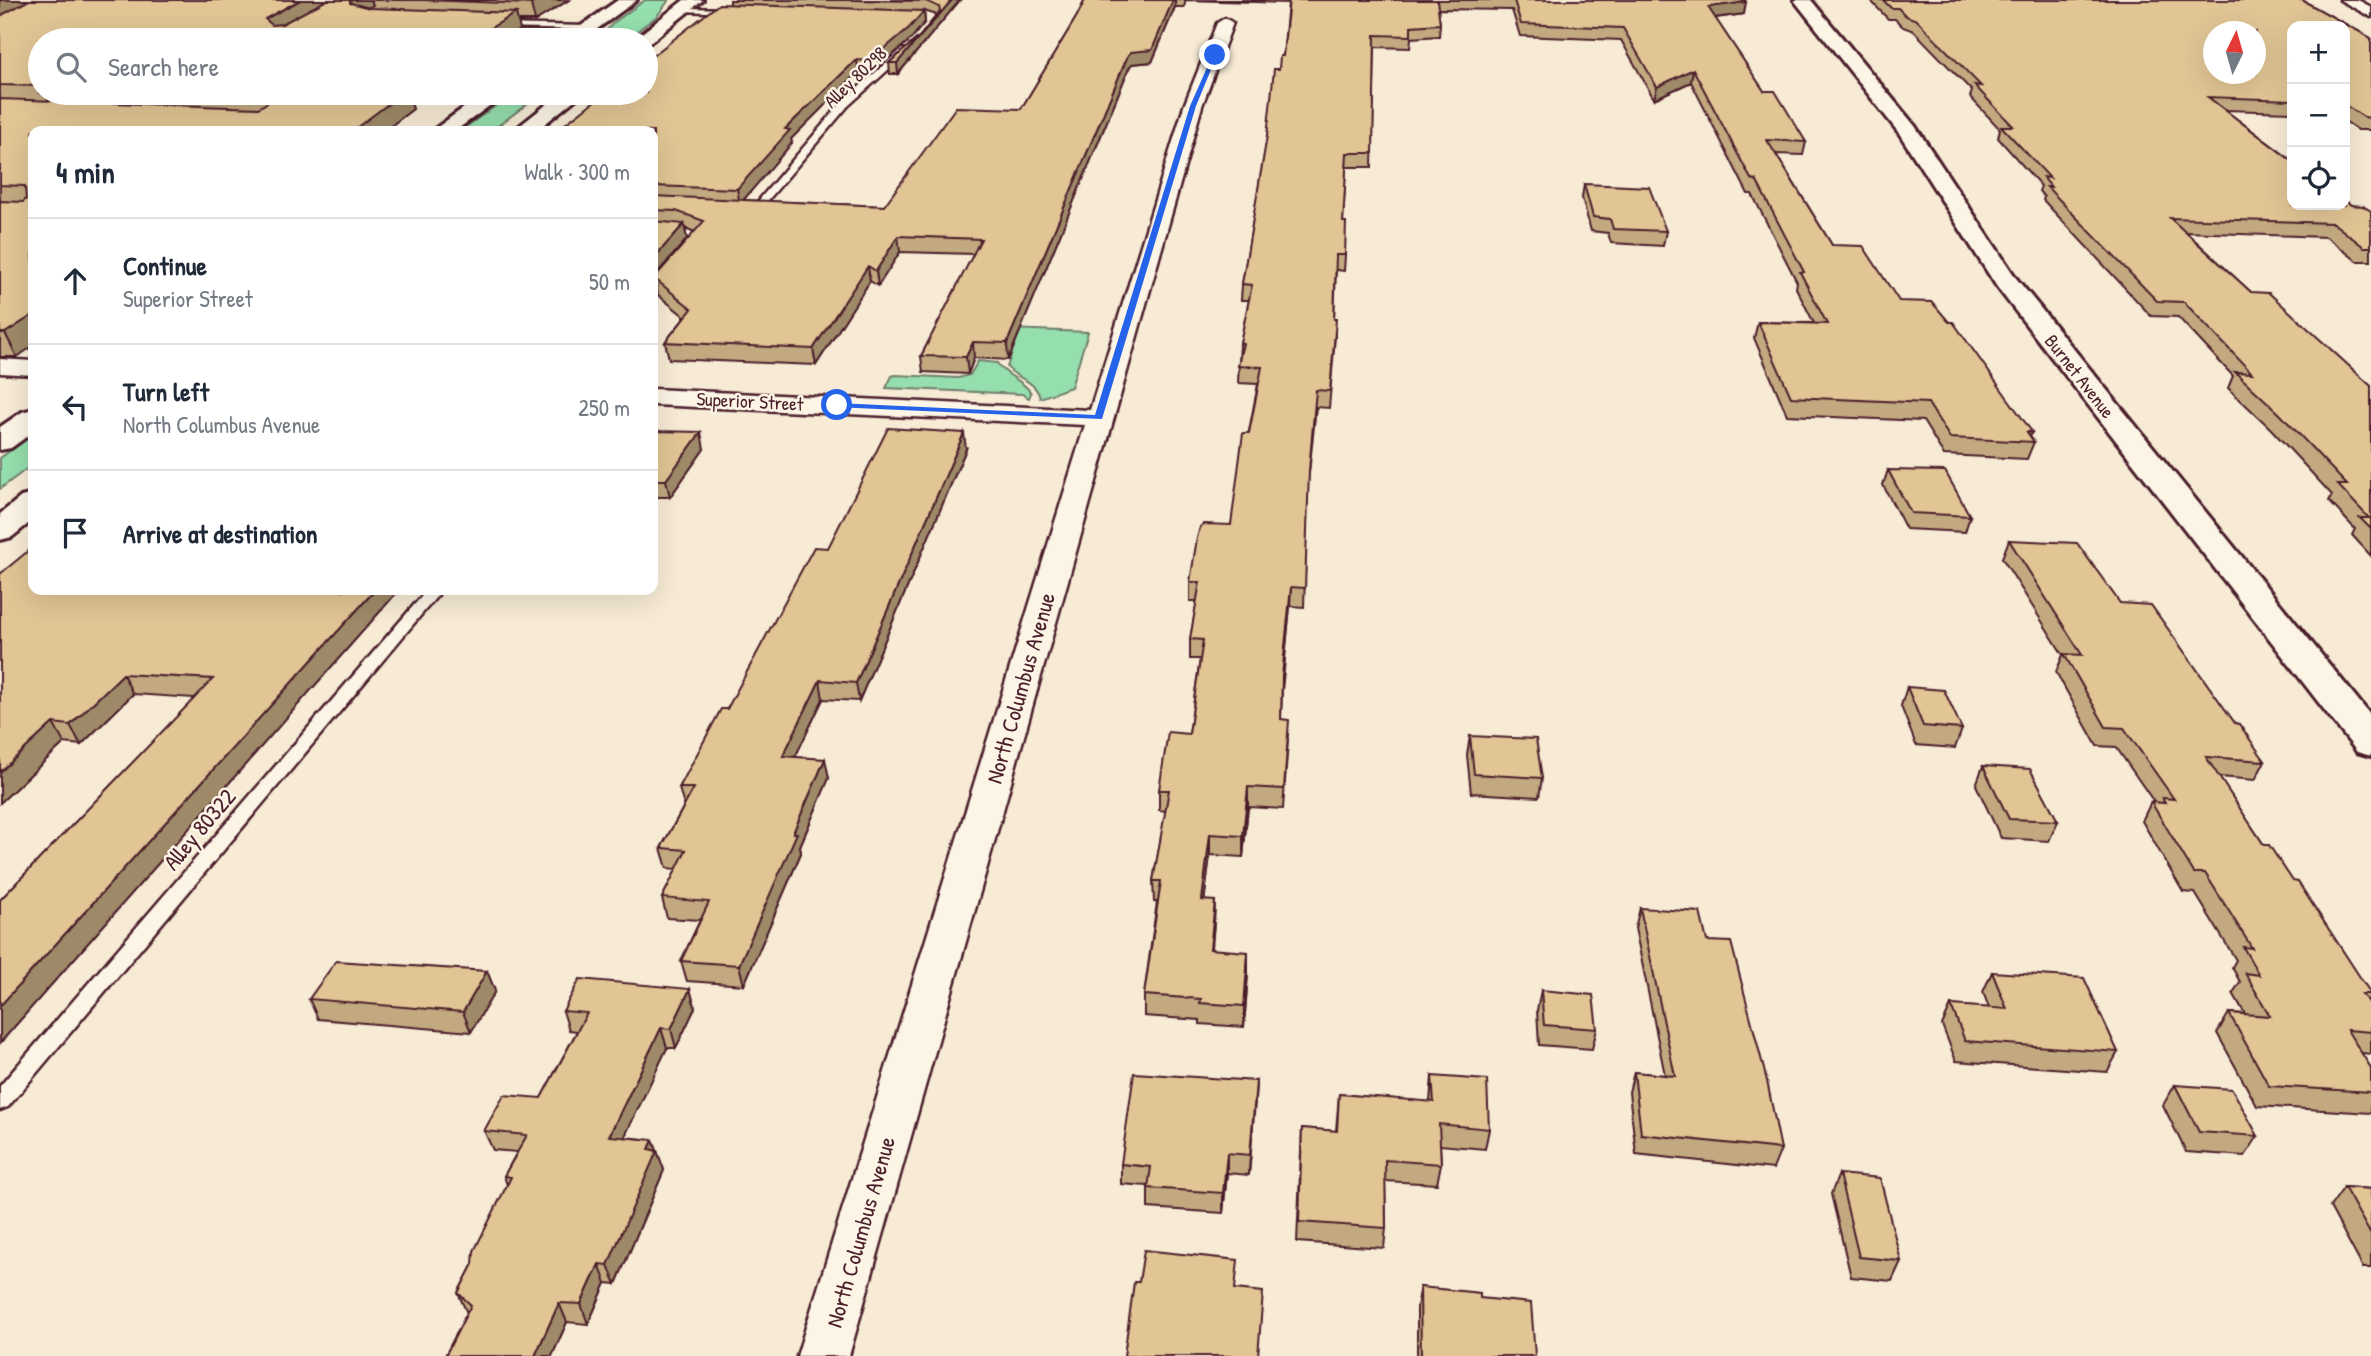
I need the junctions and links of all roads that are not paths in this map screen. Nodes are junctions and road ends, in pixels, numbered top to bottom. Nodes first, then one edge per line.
1 (629, 0) edge
2 (1802, 0) edge
3 (2347, 0) edge
4 (689, 5) edge
5 (748, 11) edge
6 (2371, 13) edge
7 (1225, 23) dead end
8 (484, 25) edge
9 (587, 28) joint
10 (658, 28) edge
11 (916, 43) edge
12 (480, 105) edge
13 (552, 105) edge
14 (449, 126) edge
15 (529, 126) edge
16 (742, 209) edge
17 (658, 230) edge
18 (681, 257) edge
19 (0, 366) edge
20 (28, 368) edge
21 (658, 397) edge
22 (1099, 418) junction
23 (28, 421) edge
24 (0, 441) edge
25 (28, 509) edge
26 (0, 530) edge
27 (431, 595) edge
28 (2371, 743) edge
29 (0, 1101) edge
30 (823, 1356) edge

1 - 9 street
2 - 28 street, Burnet Avenue
3 - 6 street
4 - 5 lane
4 - 10 street
7 - 22 street, North Columbus Avenue
8 - 9 lane
11 - 16 lane, Alley 80298
12 - 14 street
13 - 15 street
17 - 18 lane
19 - 20 street
21 - 22 street, Superior Street
22 - 30 street, North Columbus Avenue
23 - 24 street
25 - 26 street
27 - 29 lane, Alley 80322

